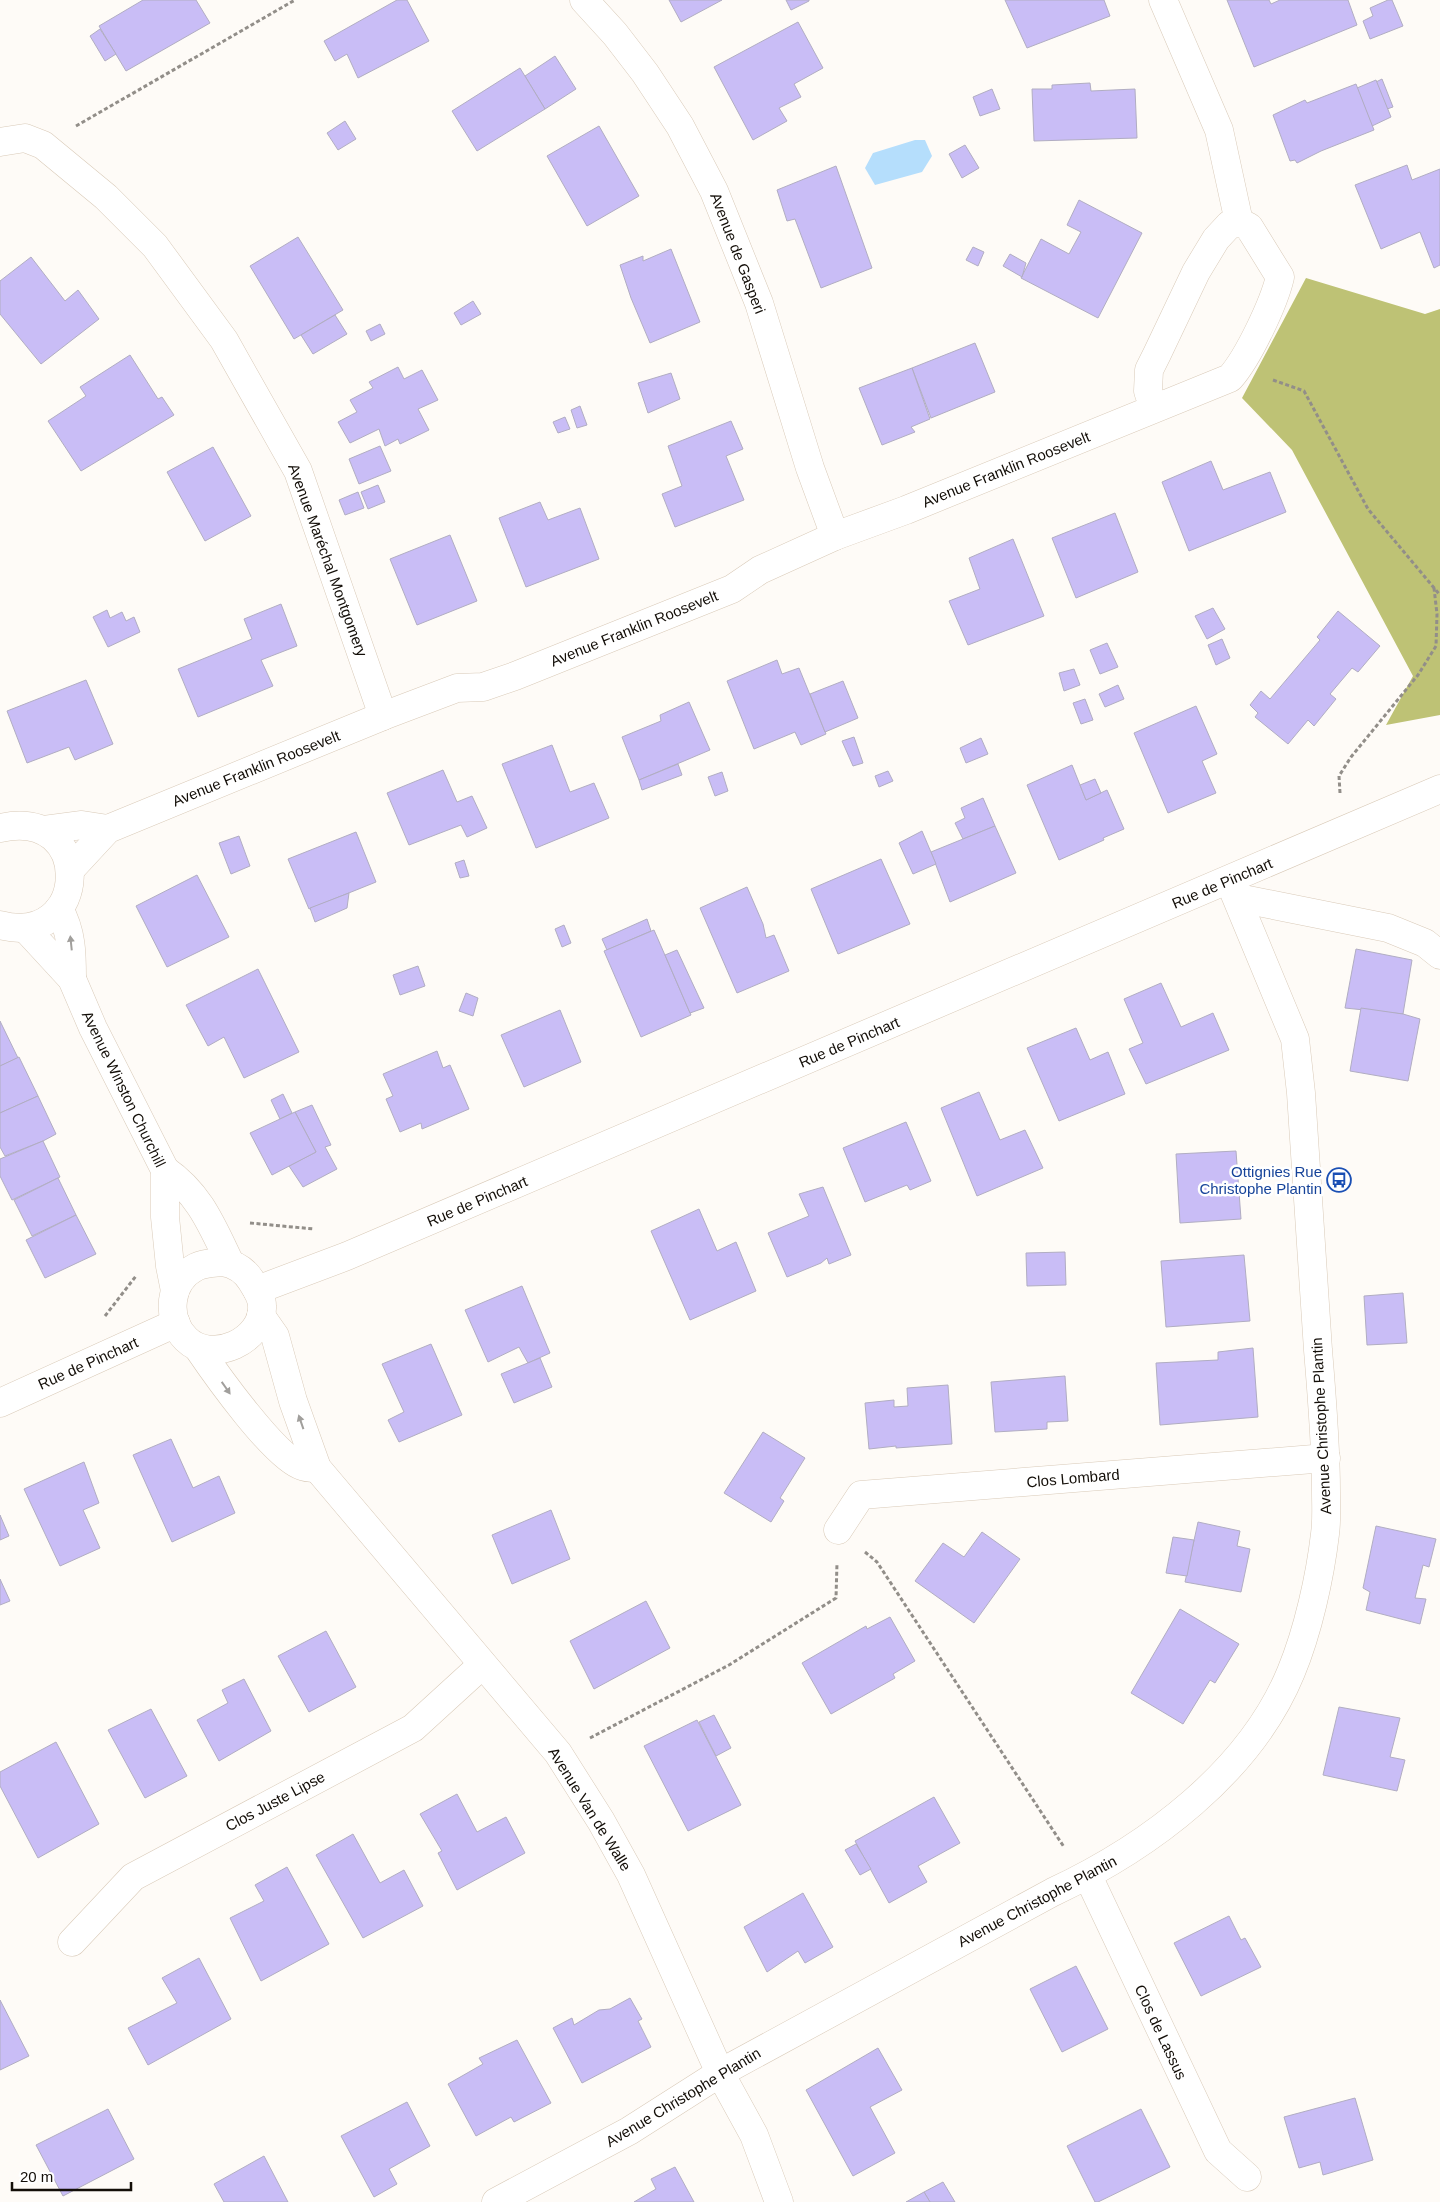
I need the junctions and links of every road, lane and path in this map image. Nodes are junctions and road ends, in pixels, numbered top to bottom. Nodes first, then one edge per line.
1 (295, 0) edge
2 (584, 0) edge
3 (1163, 0) edge
4 (0, 142) edge
5 (43, 144) junction
6 (1239, 222) junction
7 (1239, 368) junction
8 (1154, 409) junction
9 (835, 536) junction
10 (1434, 587) junction
11 (1440, 595) edge
12 (383, 716) junction
13 (1440, 789) edge
14 (1342, 802) dead end
15 (0, 828) edge
16 (108, 829) junction
17 (44, 830) junction
18 (70, 870) junction
19 (1234, 889) junction
20 (59, 909) junction
21 (12, 927) edge
22 (1440, 955) edge
23 (72, 980) junction
24 (165, 1170) junction
25 (230, 1263) junction
26 (257, 1290) junction
27 (175, 1291) junction
28 (261, 1316) junction
29 (176, 1324) junction
30 (198, 1348) junction
31 (0, 1403) edge
32 (1326, 1458) junction
33 (317, 1468) junction
34 (838, 1530) junction
35 (482, 1665) junction
36 (558, 1753) junction
37 (1088, 1876) junction
38 (72, 1942) dead end
39 (720, 2073) junction
40 (1247, 2177) dead end
41 (496, 2202) edge
42 (779, 2202) edge

1 - 5 path
2 - 9 street, Avenue de Gasperi
3 - 6 street
4 - 5 street, Avenue Maréchal Montgomery
5 - 12 street, Avenue Maréchal Montgomery
6 - 7 street, Avenue Franklin Roosevelt
6 - 8 street
7 - 8 street, Avenue Franklin Roosevelt
7 - 10 path
8 - 9 street, Avenue Franklin Roosevelt
9 - 12 street, Avenue Franklin Roosevelt
10 - 11 path
10 - 14 path
12 - 16 street, Avenue Franklin Roosevelt
13 - 19 street, Rue de Pinchart
15 - 17 street, Avenue Franklin Roosevelt
16 - 17 street, Avenue Franklin Roosevelt
16 - 18 street, Avenue Franklin Roosevelt
17 - 18 street
18 - 20 street
19 - 22 street
19 - 26 street, Rue de Pinchart
19 - 32 street, Avenue Christophe Plantin
20 - 21 street
23 -> 20 street, Avenue Winston Churchill
21 - 23 street, Avenue Winston Churchill
23 - 24 street, Avenue Winston Churchill
24 - 25 street
24 - 27 street, Avenue Winston Churchill
25 - 26 street
25 - 27 street
26 - 28 street
27 - 29 street
28 - 30 street
33 -> 28 street, Avenue Van de Walle
29 - 30 street
29 - 31 street, Rue de Pinchart
30 -> 33 street
32 - 34 street, Clos Lombard
32 - 37 street, Avenue Christophe Plantin
33 - 35 street, Avenue Van de Walle
34 - 36 path
34 - 37 path
35 - 36 street, Avenue Van de Walle
35 - 38 street, Clos Juste Lipse
36 - 39 street, Avenue Van de Walle
37 - 39 street, Avenue Christophe Plantin
37 - 40 street, Clos de Lassus
39 - 41 street, Avenue Christophe Plantin
39 - 42 street, Avenue Van de Walle

